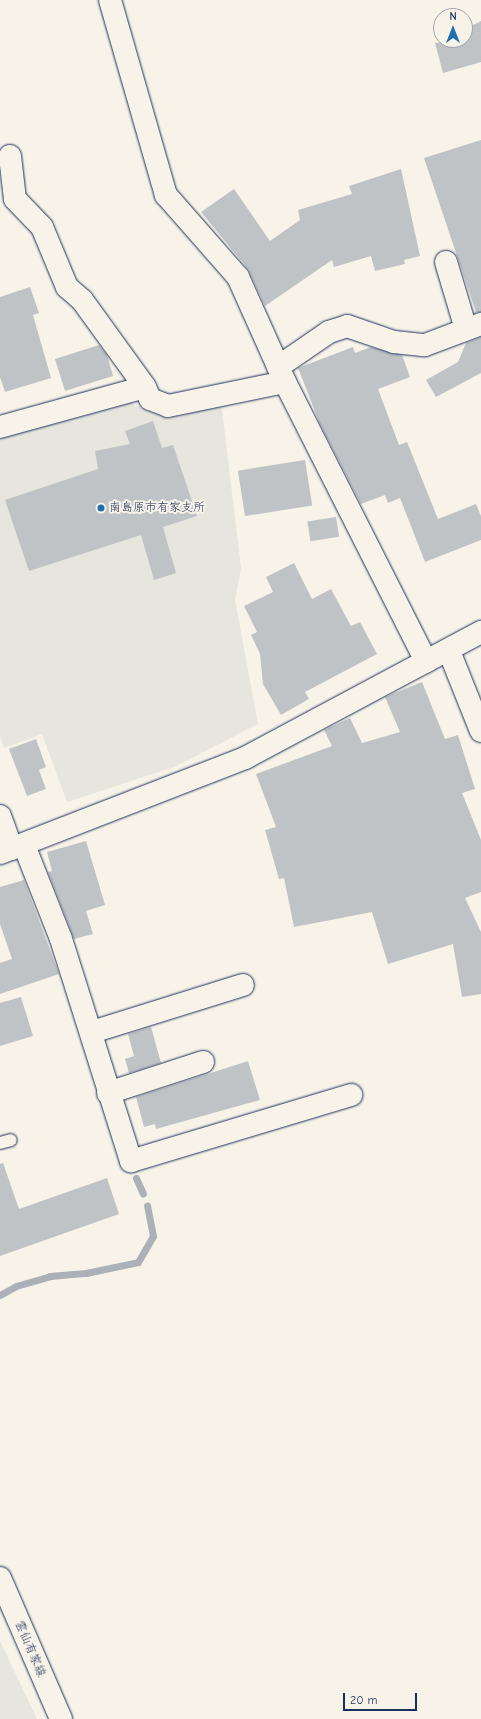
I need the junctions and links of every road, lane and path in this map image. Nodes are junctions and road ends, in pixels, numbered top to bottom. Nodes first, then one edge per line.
1 (110, 0) edge
2 (10, 156) dead end
3 (446, 262) dead end
4 (473, 327) edge
5 (281, 374) junction
6 (145, 387) junction
7 (0, 428) edge
8 (481, 632) edge
9 (449, 651) junction
10 (426, 661) junction
11 (481, 731) edge
12 (0, 816) edge
13 (12, 849) edge
14 (243, 985) dead end
15 (92, 1032) junction
16 (204, 1062) dead end
17 (108, 1093) junction
18 (351, 1095) dead end
19 (0, 1578) edge
20 (61, 1719) edge

1 - 5 street
2 - 6 street
3 - 4 street
4 - 5 street
5 - 6 street
5 - 10 street
6 - 7 street
8 - 9 street
9 - 10 street
9 - 11 street
10 - 13 street
12 - 13 street
13 - 15 street
14 - 15 street
15 - 17 street
16 - 17 street
17 - 18 street
19 - 20 street, 雲仙有家線

